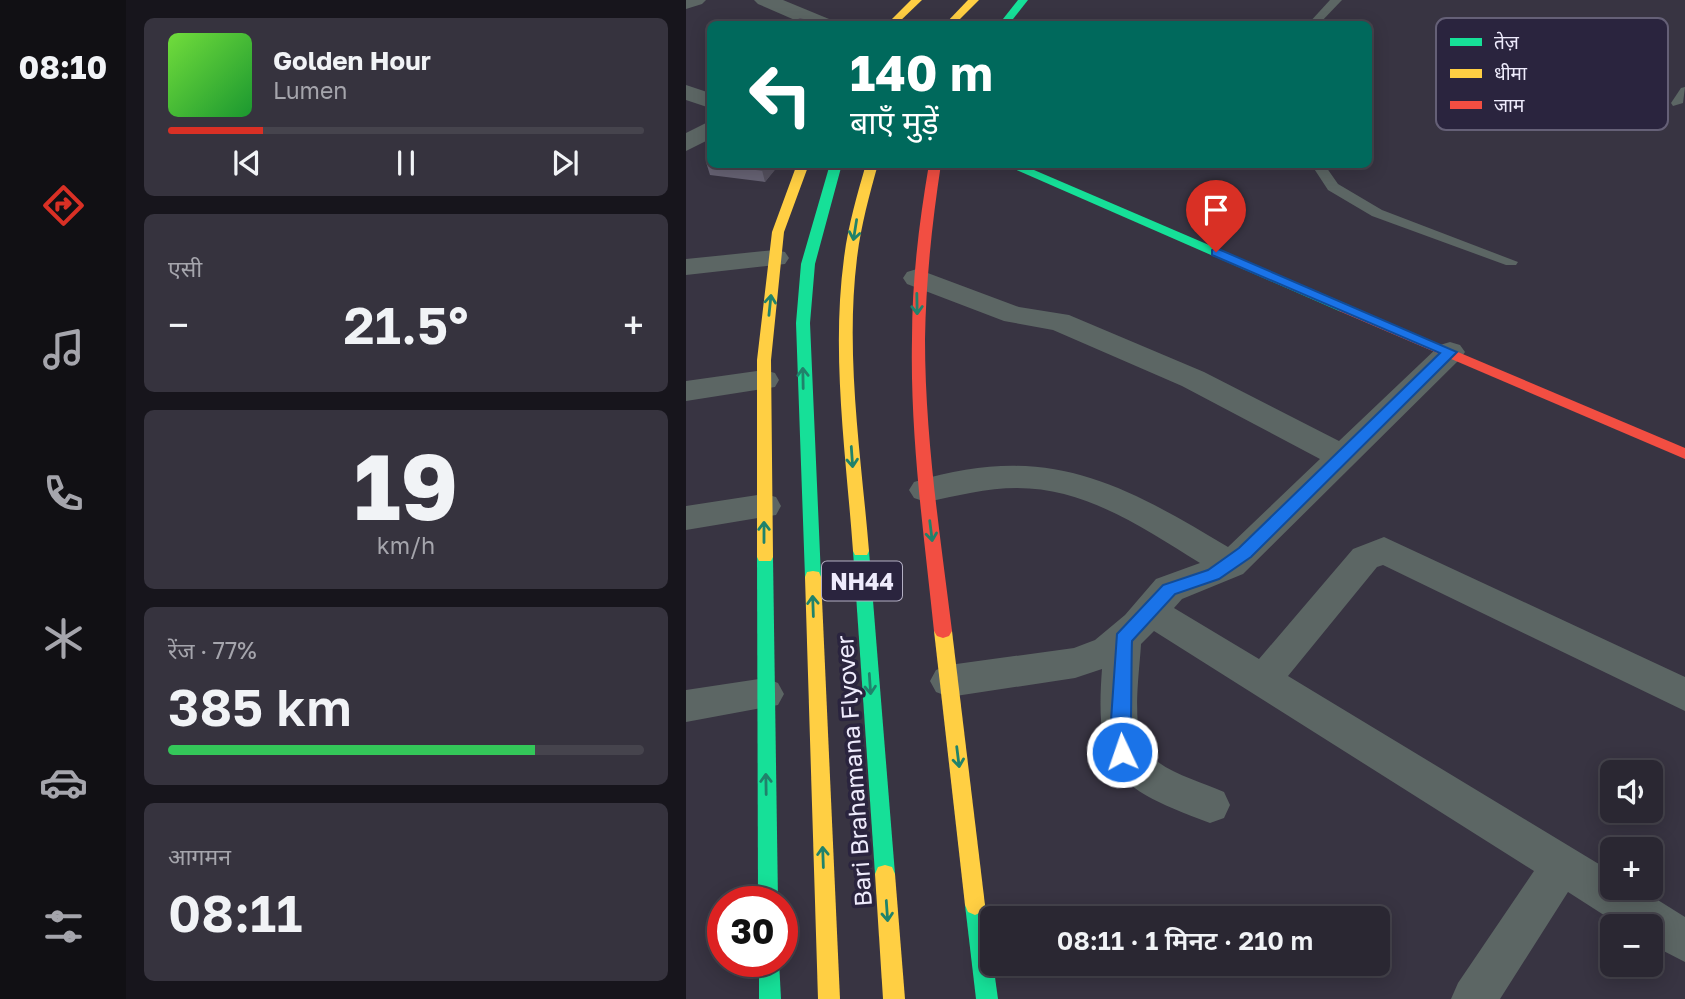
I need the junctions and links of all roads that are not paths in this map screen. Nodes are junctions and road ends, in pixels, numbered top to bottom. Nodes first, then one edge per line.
1 (695, 0) edge
2 (765, 0) edge
3 (974, 0) edge
4 (1023, 0) edge
5 (1336, 0) edge
6 (686, 4) edge
7 (913, 4) edge
8 (814, 21) edge
9 (887, 21) edge
10 (895, 21) edge
11 (953, 21) edge
12 (1006, 21) edge
13 (1316, 21) edge
14 (1685, 91) edge
15 (686, 92) edge
16 (707, 100) edge
17 (1677, 103) dead end
18 (707, 130) edge
19 (686, 144) edge
20 (802, 168) edge
21 (835, 168) edge
22 (871, 168) edge
23 (934, 168) edge
24 (1018, 168) edge
25 (1320, 168) edge
26 (775, 258) junction
27 (1511, 262) dead end
28 (686, 267) edge
29 (917, 278) junction
30 (1450, 352) junction
31 (764, 380) junction
32 (686, 391) edge
33 (1685, 454) edge
34 (1341, 456) junction
35 (926, 490) junction
36 (764, 506) junction
37 (686, 518) edge
38 (1231, 565) junction
39 (1149, 610) junction
40 (1123, 639) junction
41 (1263, 680) junction
42 (949, 681) junction
43 (765, 694) junction
44 (1685, 695) edge
45 (686, 706) edge
46 (1210, 805) dead end
47 (1562, 865) junction
48 (768, 886) edge
49 (1685, 941) edge
50 (769, 977) edge
51 (770, 999) edge
52 (829, 999) edge
53 (894, 999) edge
54 (987, 999) edge
55 (1474, 999) edge

1 - 6 street
2 - 8 street
3 - 11 main road
4 - 12 main road
5 - 13 lane
7 - 9 street
7 - 10 main road
14 - 17 lane
15 - 16 street
18 - 19 street
20 - 26 main road
52 -> 21 main road, Bari Brahamana Flyover / NH44
22 -> 53 main road, Bari Brahamana Flyover / NH44
23 - 29 main road
24 - 30 main road
25 - 27 lane
26 - 28 street
31 -> 26 main road
29 - 34 street
29 -> 35 main road
30 - 33 main road
30 - 34 street
31 - 32 street
31 - 36 main road
34 - 38 street
35 - 38 street
35 -> 42 main road
36 - 37 street
43 -> 36 main road
38 - 39 street
39 - 40 street
39 - 41 street
40 - 42 street
40 - 46 street
41 - 44 street
41 - 47 street
42 -> 54 main road
43 - 45 street
48 -> 43 main road
47 - 49 street
47 - 55 street
50 - 51 main road

